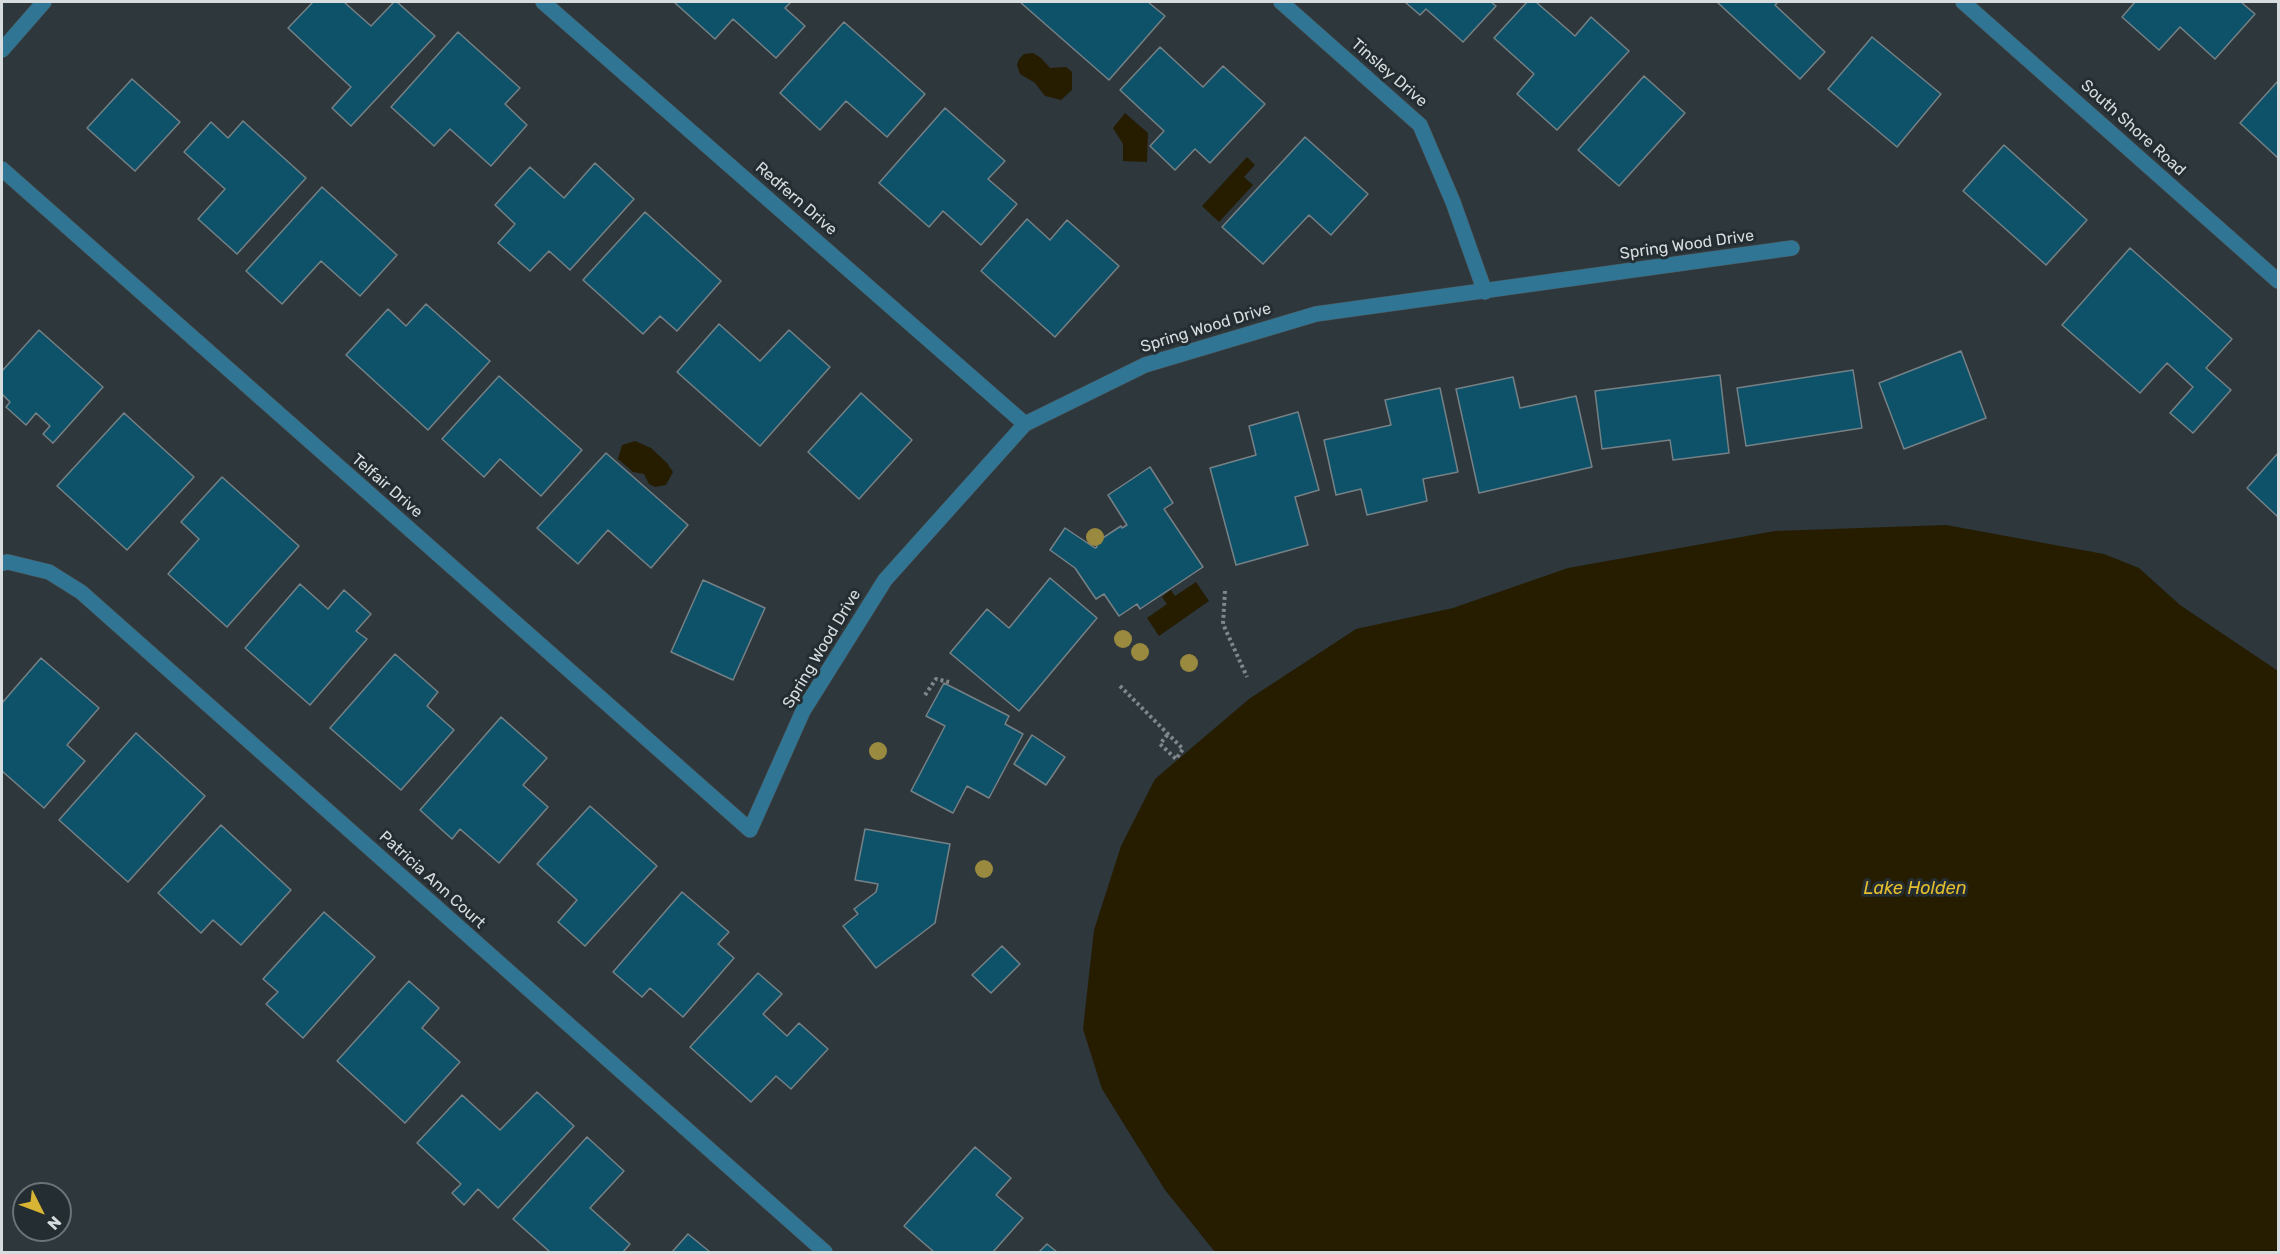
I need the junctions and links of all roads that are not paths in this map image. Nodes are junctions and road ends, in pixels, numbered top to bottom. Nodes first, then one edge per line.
1 (44, 2) edge
2 (543, 2) edge
3 (1281, 2) edge
4 (1963, 2) edge
5 (2, 50) edge
6 (2, 169) edge
7 (1792, 248) dead end
8 (2278, 281) edge
9 (1485, 292) junction
10 (1025, 424) junction
11 (2, 563) edge
12 (750, 830) joint
13 (825, 1252) edge

1 - 5 street
2 - 10 street, Redfern Drive
3 - 9 street, Tinsley Drive
4 - 8 street, South Shore Road
6 - 12 street, Telfair Drive
7 - 9 street, Spring Wood Drive
9 - 10 street, Spring Wood Drive
10 - 12 street, Spring Wood Drive
11 - 13 street, Patricia Ann Court

